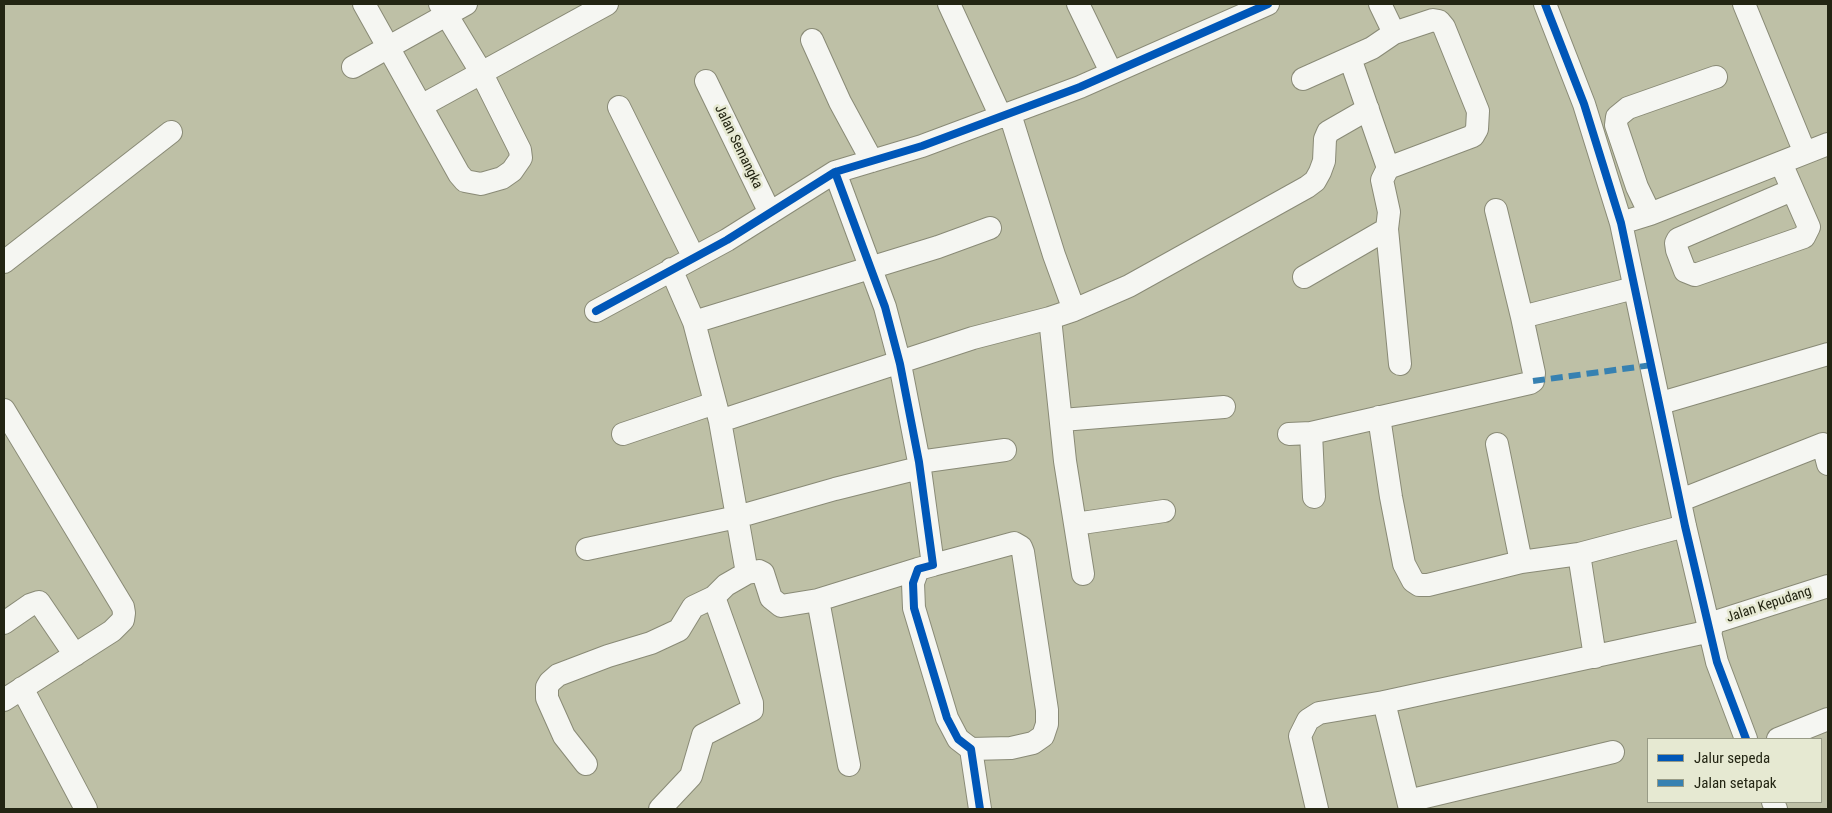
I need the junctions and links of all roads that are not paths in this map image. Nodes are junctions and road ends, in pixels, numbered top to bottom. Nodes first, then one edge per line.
1 (364, 4) edge
2 (466, 4) edge
3 (607, 4) edge
4 (948, 4) edge
5 (1078, 4) edge
6 (1268, 4) edge
7 (1380, 4) edge
8 (1546, 4) edge
9 (1744, 4) edge
10 (443, 9) edge
11 (1394, 33) junction
12 (812, 40) dead end
13 (388, 48) junction
14 (1350, 58) junction
15 (353, 67) dead end
16 (482, 72) junction
17 (1111, 72) junction
18 (1716, 77) dead end
19 (1304, 79) dead end
20 (706, 82) dead end
21 (421, 106) junction
22 (619, 107) dead end
23 (1368, 109) junction
24 (1006, 115) junction
25 (171, 132) dead end
26 (1828, 144) edge
27 (1805, 154) junction
28 (872, 161) junction
29 (1781, 163) junction
30 (1388, 168) junction
31 (835, 172) junction
32 (1792, 190) junction
33 (1496, 210) dead end
34 (770, 213) junction
35 (1650, 214) junction
36 (1621, 223) junction
37 (990, 228) dead end
38 (1387, 229) junction
39 (694, 258) junction
40 (4, 262) edge
41 (870, 268) junction
42 (671, 269) junction
43 (1304, 277) dead end
44 (1634, 288) junction
45 (1074, 310) junction
46 (596, 311) dead end
47 (1522, 317) junction
48 (1050, 318) junction
49 (694, 322) junction
50 (1828, 354) edge
51 (900, 364) junction
52 (1400, 364) dead end
53 (1661, 403) junction
54 (1224, 407) dead end
55 (4, 410) edge
56 (718, 412) junction
57 (1379, 417) junction
58 (1062, 420) junction
59 (623, 434) dead end
60 (1497, 444) dead end
61 (1005, 450) dead end
62 (1826, 450) edge
63 (919, 465) junction
64 (1314, 497) dead end
65 (1681, 500) junction
66 (1164, 511) dead end
67 (737, 517) junction
68 (1075, 524) junction
69 (1685, 526) junction
70 (586, 549) dead end
71 (1579, 554) junction
72 (1521, 562) junction
73 (925, 567) junction
74 (747, 573) junction
75 (1083, 574) dead end
76 (1828, 586) edge
77 (714, 597) junction
78 (818, 600) junction
79 (4, 623) edge
80 (1710, 627) junction
81 (74, 655) junction
82 (1595, 657) junction
83 (13, 694) edge
84 (1384, 702) junction
85 (1828, 719) edge
86 (1746, 738) edge
87 (1780, 738) edge
88 (971, 748) junction
89 (1613, 752) dead end
90 (586, 764) dead end
91 (849, 765) dead end
92 (1409, 805) edge
93 (86, 809) edge
94 (660, 809) edge
95 (980, 809) edge
96 (1317, 809) edge

1 - 13 street
2 - 10 street
3 - 16 street
4 - 24 street
5 - 17 street
6 - 17 street
7 - 11 street
8 - 36 street
9 - 27 street
10 - 13 street
10 - 16 street
11 - 14 street
11 - 30 street
12 - 28 street
13 - 15 street
13 - 21 street
14 - 19 street
14 - 23 street
16 - 21 street
16 - 21 street
17 - 24 street
18 - 35 street
20 - 34 street, Jalan Semangka
22 - 39 street
23 - 30 street
23 - 45 street
24 - 28 street
24 - 45 street
25 - 40 street
26 - 27 street
27 - 29 street
28 - 31 street
29 - 32 street
29 - 35 street
30 - 38 street
31 - 34 street
31 - 41 street
32 - 32 street
33 - 47 street
34 - 39 street
35 - 36 street
36 - 44 street
37 - 41 street
38 - 43 street
38 - 52 street
39 - 42 street
41 - 49 street
41 - 51 street
42 - 46 street
42 - 49 street
44 - 47 street
44 - 53 street
45 - 48 street
47 - 57 street
48 - 51 street
48 - 58 street
49 - 56 street
50 - 53 street
51 - 56 street
51 - 63 street
53 - 65 street
54 - 58 street
55 - 81 street
56 - 59 street
56 - 67 street
57 - 64 street
57 - 72 street
58 - 68 street
60 - 72 street
61 - 63 street
62 - 65 street
63 - 67 street
63 - 73 street
65 - 69 street
66 - 68 street
67 - 70 street
67 - 74 street
68 - 75 street
69 - 71 street
69 - 80 street
71 - 72 street
71 - 82 street
73 - 78 street
73 - 88 street
73 - 88 street
74 - 77 street
74 - 78 street
76 - 80 street, Jalan Kepudang
77 - 90 street
77 - 94 street
78 - 91 street
79 - 81 street
80 - 82 street, Jalan Kepudang
80 - 86 street
81 - 83 street
82 - 84 street, Jalan Kepudang
83 - 93 street
84 - 92 street
84 - 96 street, Jalan Kepudang
85 - 87 street
88 - 95 street
89 - 92 street

